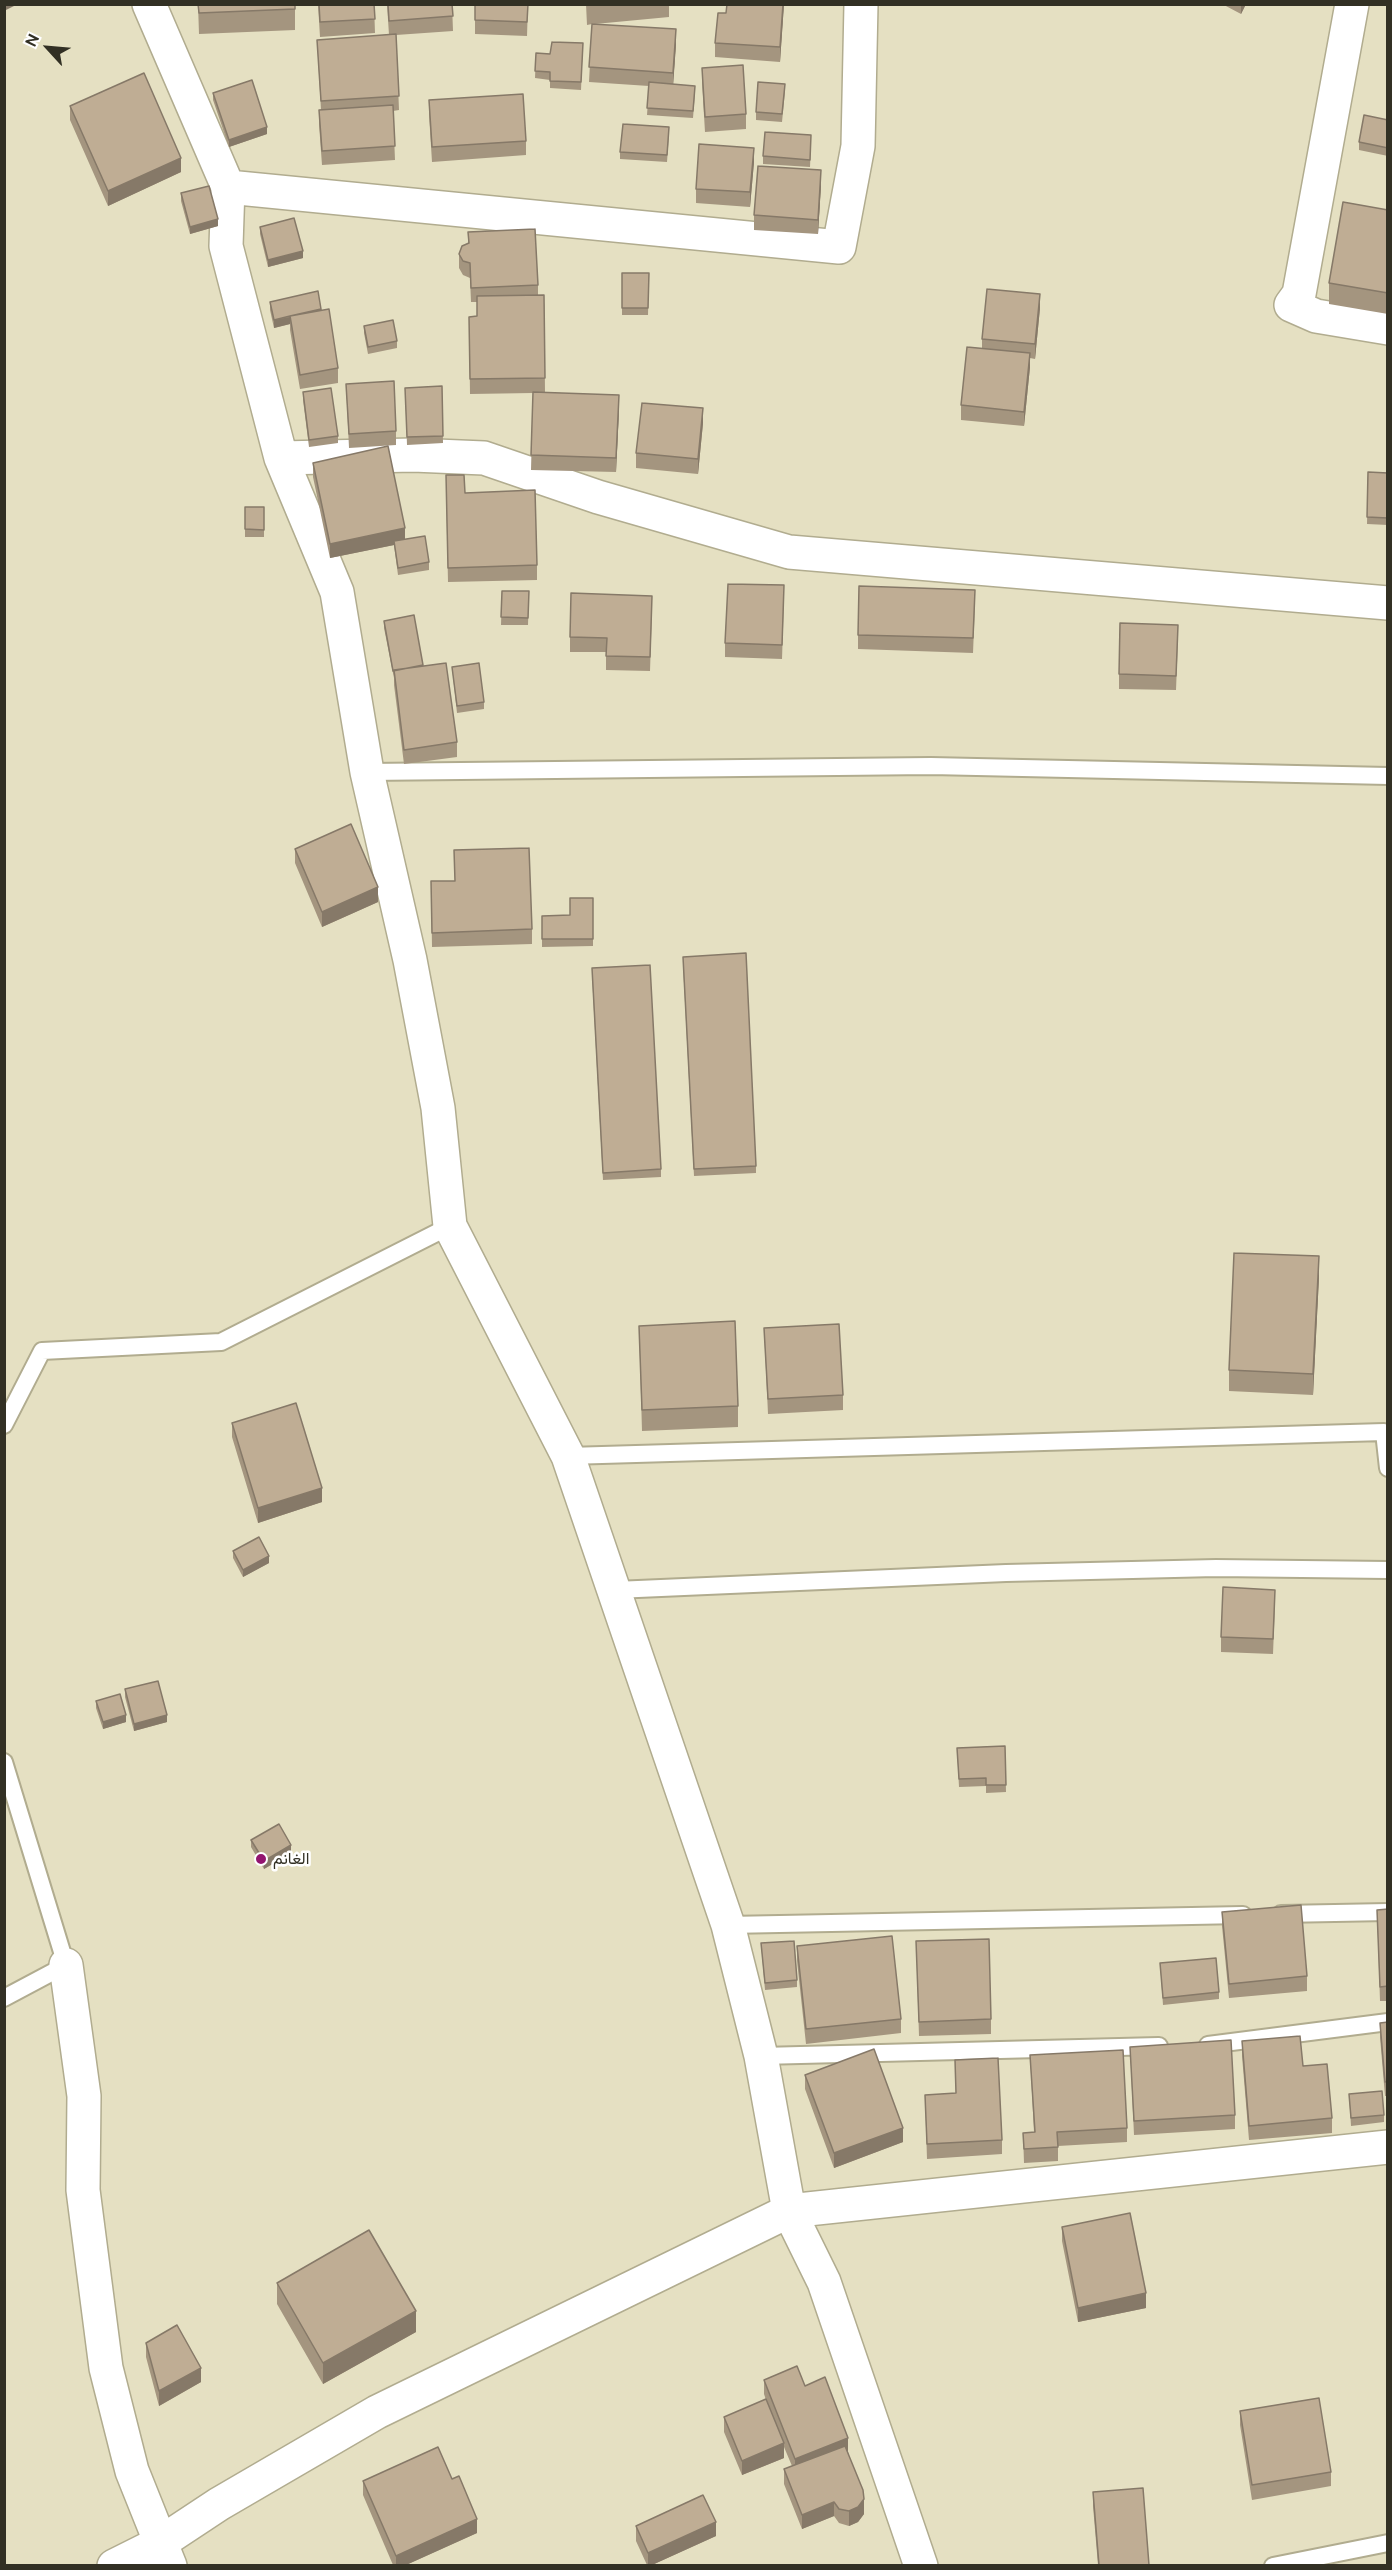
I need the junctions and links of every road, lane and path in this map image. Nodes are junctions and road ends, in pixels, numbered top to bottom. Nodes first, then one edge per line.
1 (149, 4) edge
2 (861, 4) edge
3 (1352, 4) edge
4 (228, 187) junction
5 (1388, 328) edge
6 (281, 458) junction
7 (1388, 603) edge
8 (367, 772) junction
9 (1388, 776) edge
10 (450, 1226) junction
11 (4, 1425) edge
12 (568, 1456) junction
13 (1388, 1468) edge
14 (1388, 1570) edge
15 (615, 1590) junction
16 (4, 1762) edge
17 (1388, 1912) edge
18 (728, 1925) junction
19 (66, 1965) junction
20 (4, 1998) edge
21 (1388, 2022) edge
22 (761, 2056) junction
23 (1388, 2147) edge
24 (789, 2211) junction
25 (1388, 2543) edge
26 (165, 2554) edge
27 (114, 2565) edge
28 (921, 2565) edge
29 (1273, 2565) edge

1 - 4 street
2 - 4 street
3 - 5 street
4 - 6 street
6 - 7 street
6 - 8 street
8 - 9 lane
8 - 10 street
10 - 11 lane
10 - 12 street
12 - 13 lane
12 - 15 street
14 - 15 lane
15 - 18 street
16 - 19 lane
17 - 18 lane
18 - 22 street
19 - 20 lane
19 - 26 street
21 - 22 lane
22 - 24 street
23 - 24 street
24 - 26 street
24 - 28 street
25 - 29 lane
26 - 27 street

